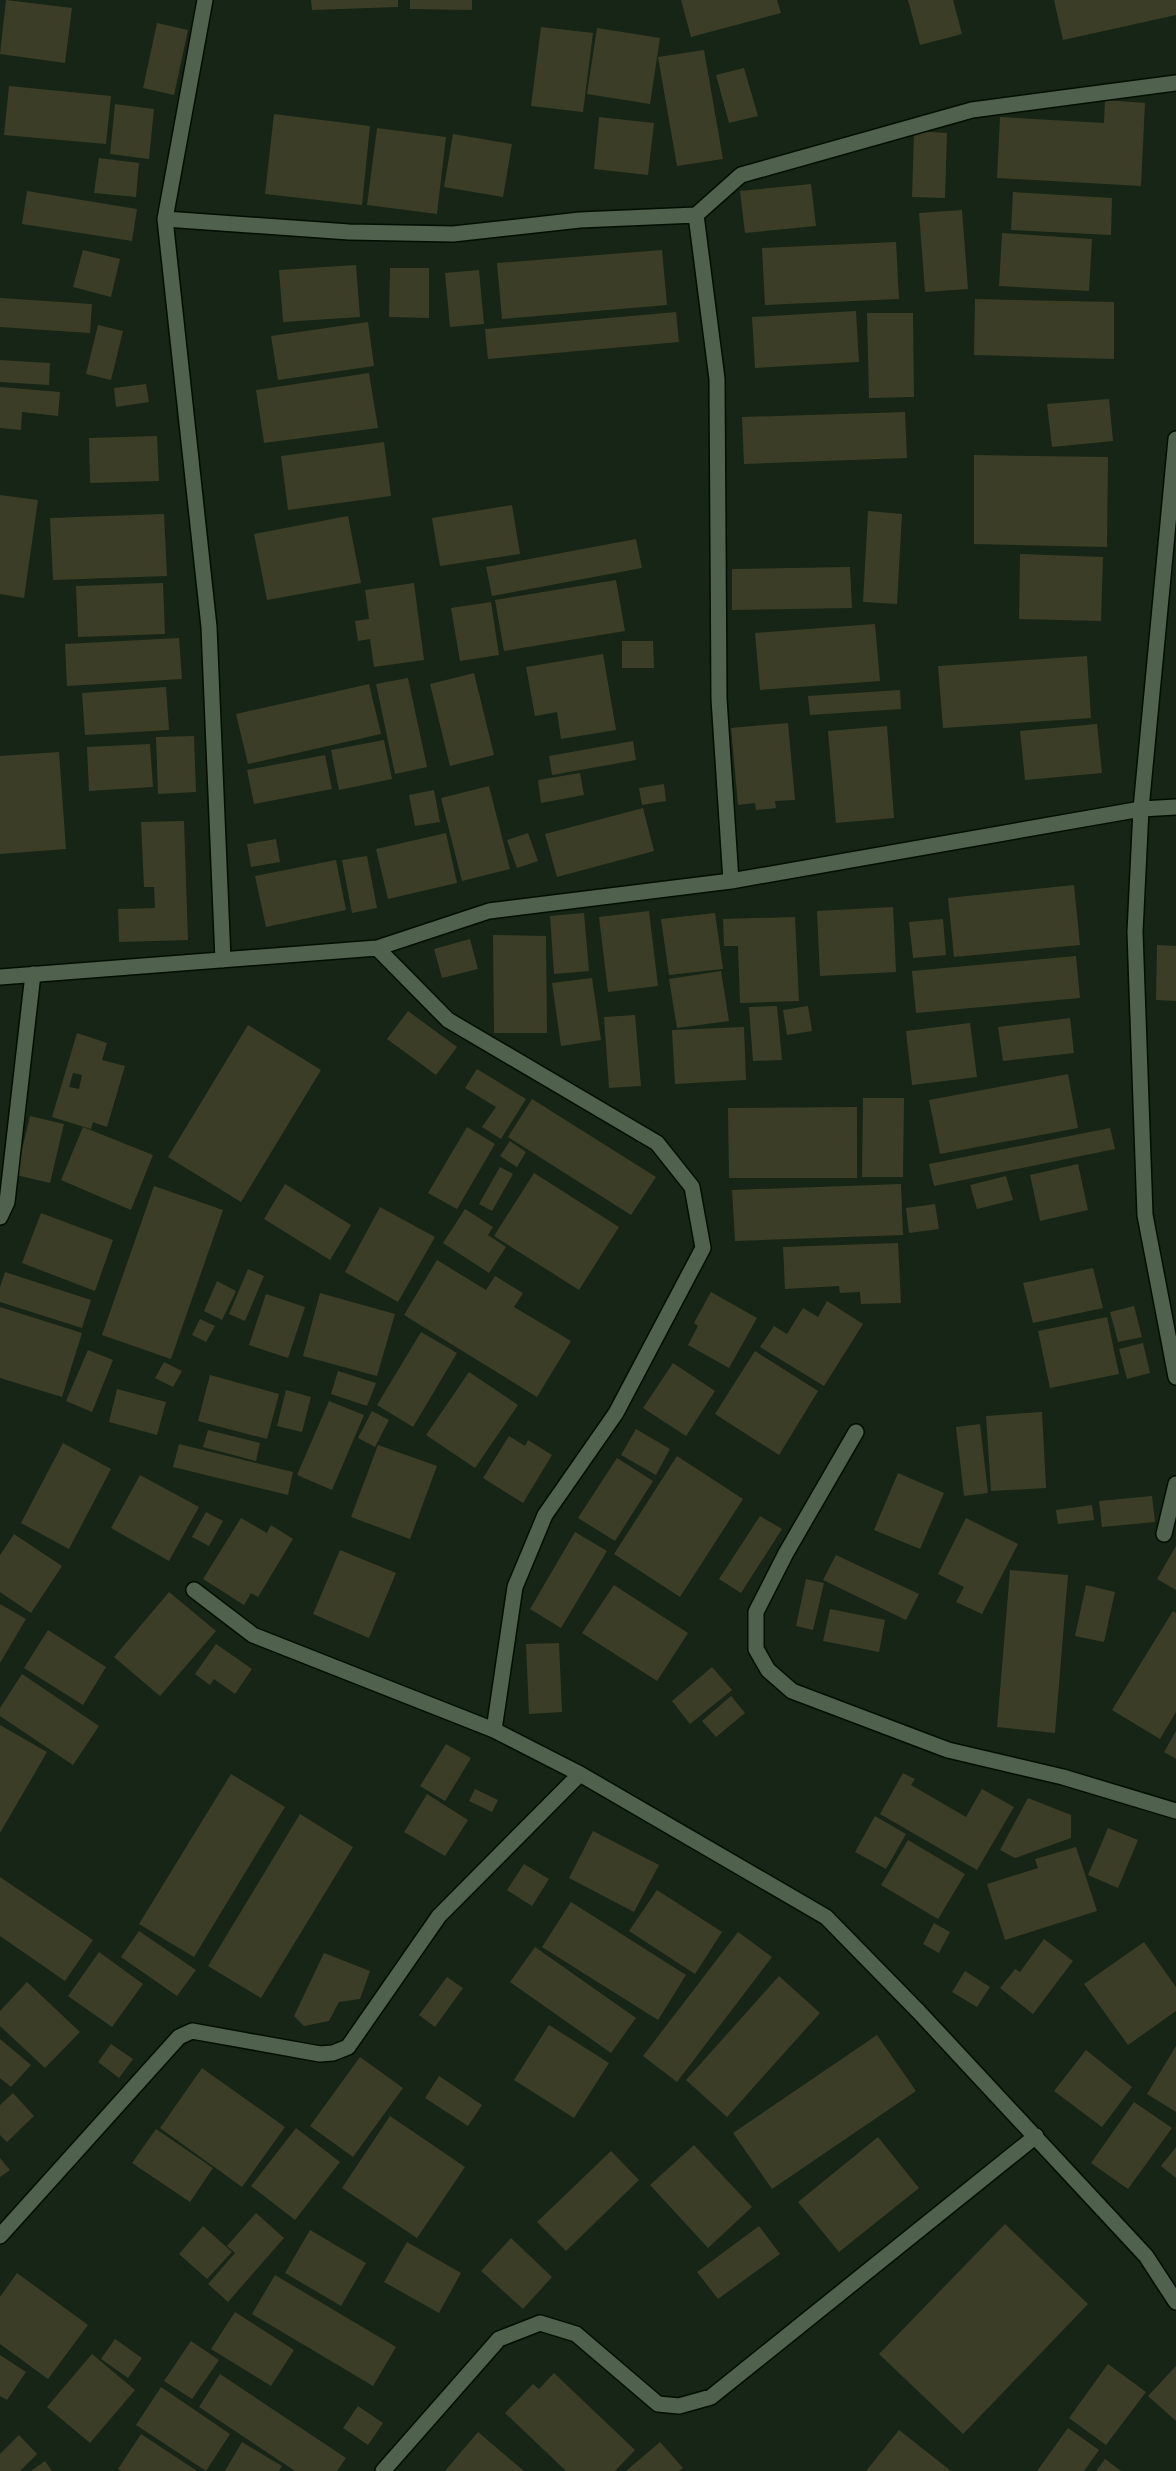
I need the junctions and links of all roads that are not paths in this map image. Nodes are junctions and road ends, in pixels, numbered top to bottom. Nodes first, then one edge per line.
1 (205, 0) edge
2 (1176, 83) edge
3 (696, 214) junction
4 (165, 219) junction
5 (1176, 440) edge
6 (1176, 807) edge
7 (1141, 809) junction
8 (731, 881) junction
9 (377, 948) junction
10 (223, 960) junction
11 (33, 974) junction
12 (0, 977) edge
13 (0, 1216) edge
14 (1176, 1377) edge
15 (856, 1432) dead end
16 (1176, 1484) edge
17 (1164, 1534) dead end
18 (194, 1590) dead end
19 (494, 1730) junction
20 (580, 1774) junction
21 (1176, 1811) edge
22 (1036, 2136) junction
23 (0, 2236) edge
24 (1176, 2302) edge
25 (383, 2471) edge

1 - 4 street
2 - 3 street
3 - 4 street
3 - 8 street
4 - 10 street
5 - 7 street
6 - 7 street
7 - 8 street
7 - 14 street
8 - 9 street
9 - 10 street
9 - 19 street
10 - 11 street
11 - 12 street
11 - 13 street
15 - 21 street
16 - 17 street
18 - 19 street
19 - 20 street
20 - 22 street
20 - 23 street
22 - 24 street
22 - 25 street

